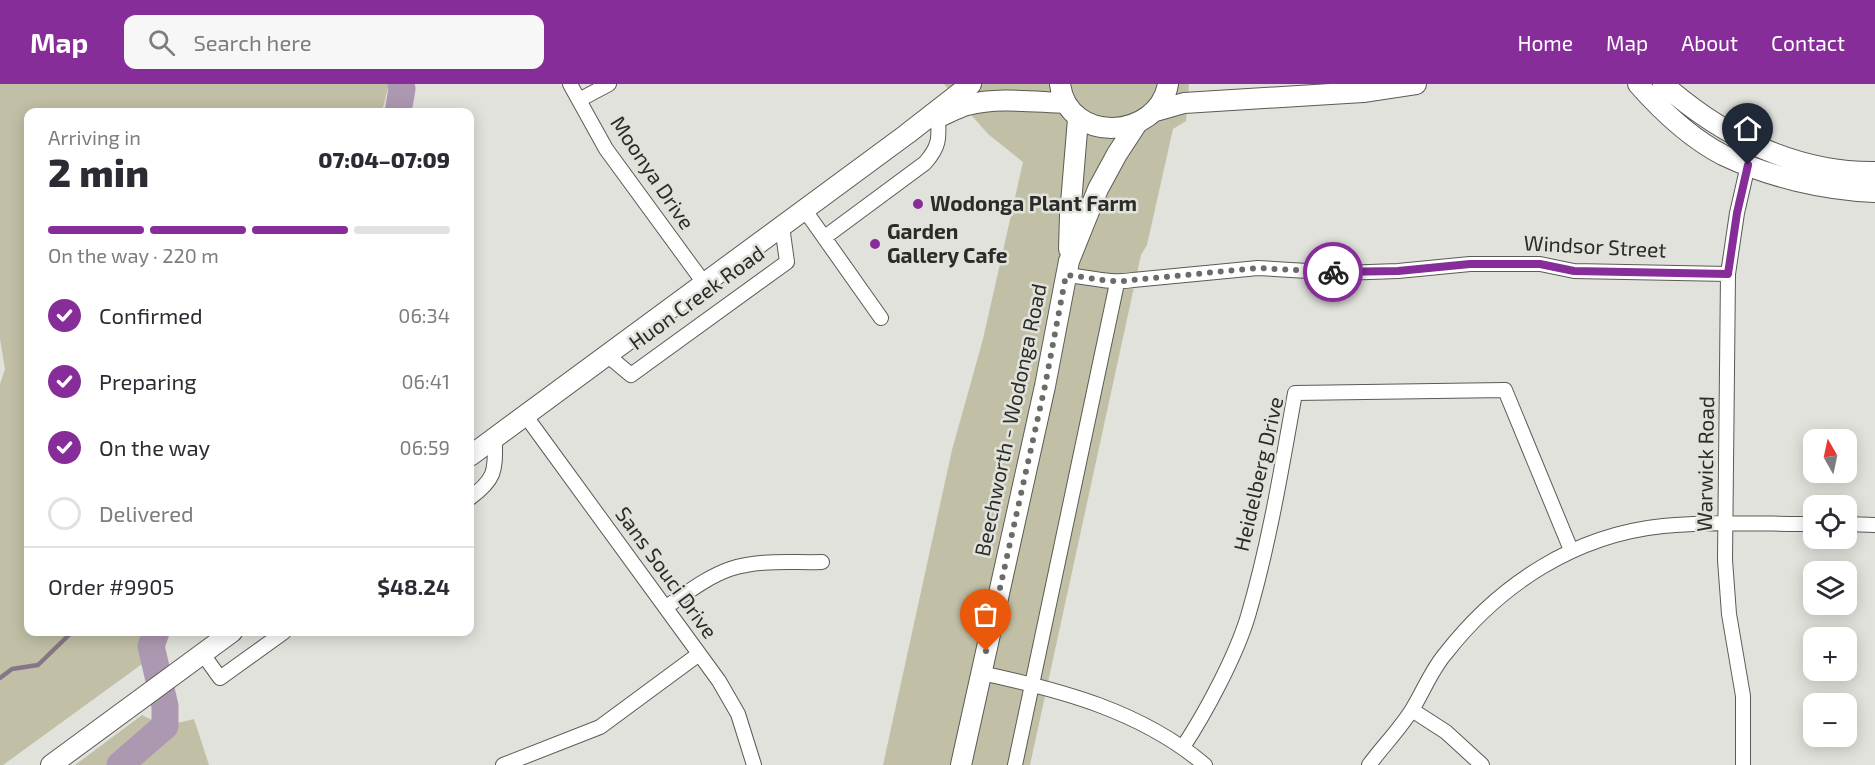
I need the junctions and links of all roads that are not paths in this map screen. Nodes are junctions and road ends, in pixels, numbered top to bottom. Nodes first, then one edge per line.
1 (570, 84) edge
2 (609, 84) edge
3 (971, 84) edge
4 (1060, 84) edge
5 (1168, 84) edge
6 (1416, 84) edge
7 (1638, 84) edge
8 (1663, 84) edge
9 (579, 100) junction
10 (1066, 103) junction
11 (1156, 111) junction
12 (938, 117) junction
13 (1078, 119) junction
14 (1138, 122) junction
15 (907, 134) junction
16 (1758, 147) junction
17 (1748, 165) junction
18 (1875, 172) edge
19 (1875, 192) edge
20 (804, 209) junction
21 (782, 226) junction
22 (825, 237) junction
23 (1068, 268) junction
24 (1728, 274) junction
25 (704, 283) junction
26 (1117, 283) junction
27 (882, 318) dead end
28 (607, 355) junction
29 (525, 415) junction
30 (495, 438) junction
31 (474, 453) edge
32 (474, 495) edge
33 (1727, 524) junction
34 (1803, 524) edge
35 (1857, 524) edge
36 (1875, 525) edge
37 (1571, 550) junction
38 (822, 562) dead end
39 (666, 607) junction
40 (226, 636) edge
41 (278, 636) edge
42 (202, 653) junction
43 (699, 654) junction
44 (981, 673) junction
45 (1033, 684) junction
46 (1412, 710) junction
47 (1183, 747) junction
48 (51, 765) edge
49 (503, 765) edge
50 (754, 765) edge
51 (961, 765) edge
52 (1015, 765) edge
53 (1205, 765) edge
54 (1369, 765) edge
55 (1482, 765) edge
56 (1743, 765) edge

1 - 9 street, Moonya Drive
2 - 9 street
3 - 15 street, Huon Creek Road
4 - 10 street
5 - 11 street
6 - 11 street
7 - 17 street
8 - 16 street
9 - 25 street, Moonya Drive
10 - 12 street, Huon Creek Road
10 - 13 street
11 - 14 street
12 - 15 street, Huon Creek Road
12 - 22 street
13 - 14 street
13 - 23 street, Beechworth - Wodonga Road
14 - 23 street, Beechworth - Wodonga Road
15 - 20 street, Huon Creek Road
16 - 17 street
16 - 18 street
17 - 19 street
17 - 24 street, Warwick Road
20 - 21 street, Huon Creek Road
20 - 22 street
21 - 25 street, Huon Creek Road
21 - 28 street, Huon Creek Road
22 - 27 street
23 - 26 street, Windsor Street
23 - 44 street, Beechworth - Wodonga Road
24 - 26 street, Windsor Street
24 - 33 street, Warwick Road
25 - 28 street, Huon Creek Road
26 - 45 street
28 - 29 street, Huon Creek Road
29 - 30 street, Huon Creek Road
29 - 39 street, Sans Souci Drive
30 - 31 street, Huon Creek Road
30 - 32 street
33 - 34 street
33 - 37 street
33 - 56 street, Warwick Road
35 - 36 street
37 - 46 street
37 - 47 street, Heidelberg Drive
38 - 39 street
39 - 43 street, Sans Souci Drive
40 - 42 street
41 - 42 street
42 - 48 street
43 - 49 street
43 - 50 street, Sans Souci Drive
44 - 45 street
44 - 51 street, Beechworth - Wodonga Road
45 - 47 street
45 - 52 street
46 - 54 street
46 - 55 street
47 - 53 street

